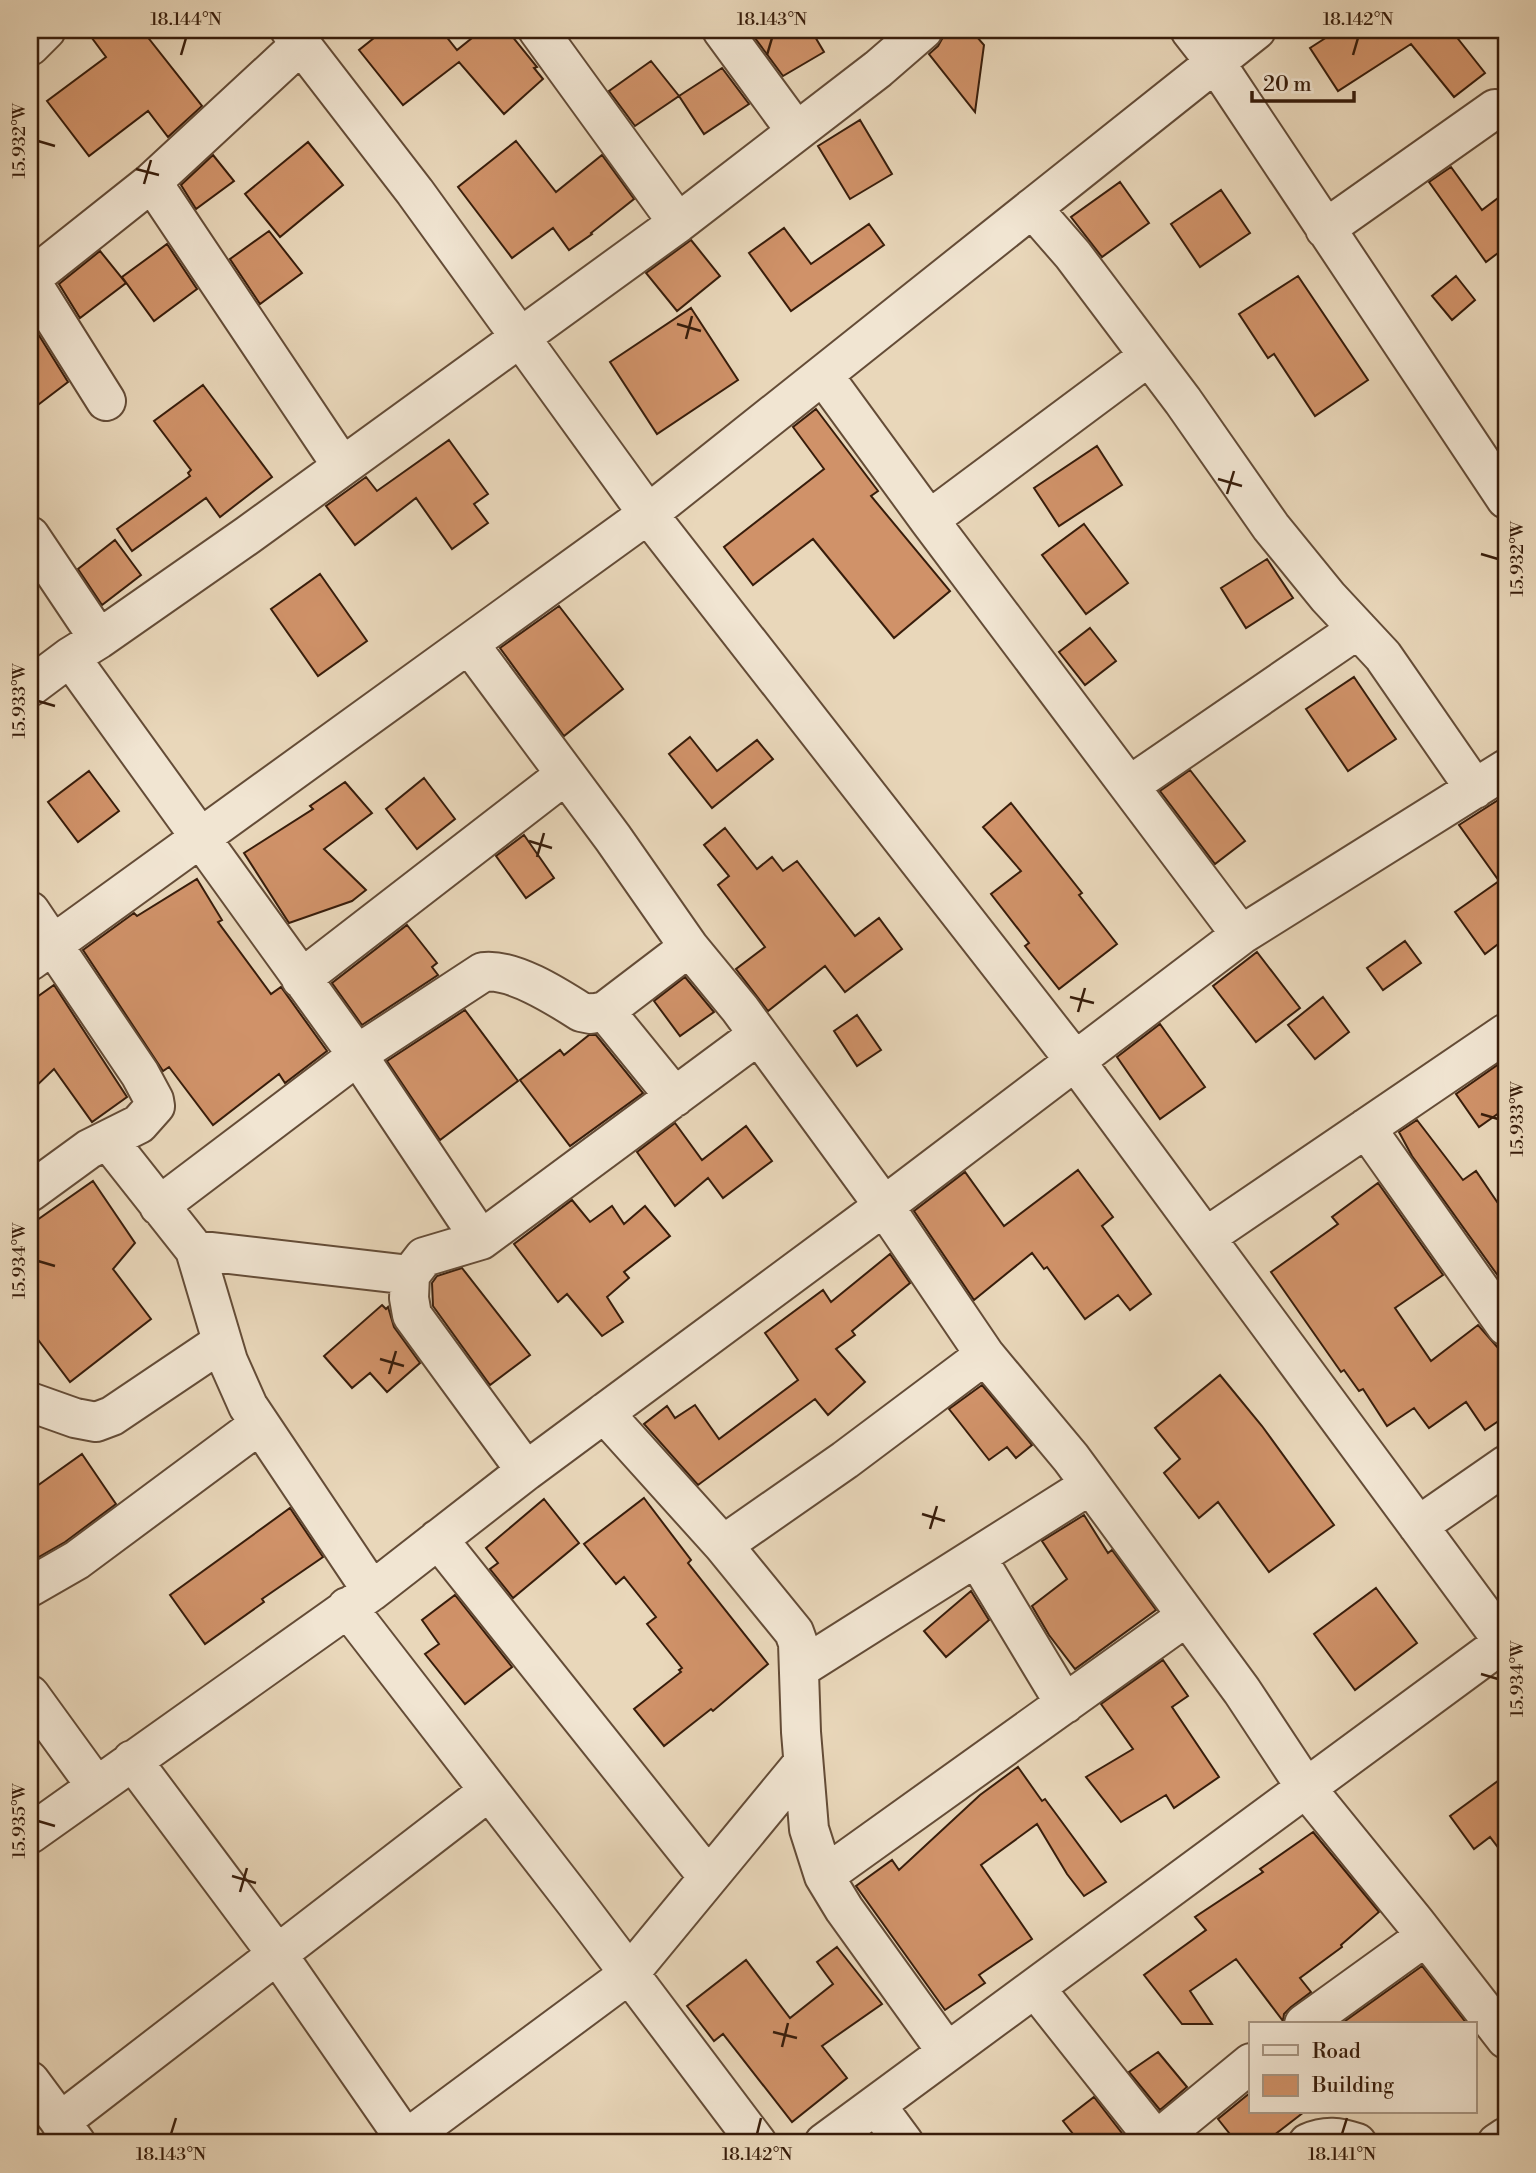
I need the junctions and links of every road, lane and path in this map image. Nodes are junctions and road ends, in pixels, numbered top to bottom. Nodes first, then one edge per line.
1 (538, 30) edge
2 (722, 30) edge
3 (1190, 30) edge
4 (1256, 30) edge
5 (916, 32) edge
6 (296, 37) edge
7 (1215, 62) junction
8 (1502, 110) edge
9 (796, 131) junction
10 (152, 182) junction
11 (1032, 208) junction
12 (678, 223) junction
13 (1325, 229) junction
14 (30, 279) edge
15 (520, 337) junction
16 (1149, 356) junction
17 (823, 375) junction
18 (106, 401) dead end
19 (342, 466) junction
20 (1506, 499) edge
21 (648, 514) junction
22 (929, 520) junction
23 (30, 536) edge
24 (1358, 629) junction
25 (469, 644) junction
26 (84, 648) junction
27 (30, 687) edge
28 (565, 775) junction
29 (1491, 779) edge
30 (1129, 786) junction
31 (198, 839) junction
32 (30, 911) edge
33 (1241, 935) junction
34 (689, 947) junction
35 (41, 953) edge
36 (301, 979) junction
37 (605, 1011) junction
38 (1506, 1033) edge
39 (758, 1035) junction
40 (358, 1056) junction
41 (1076, 1062) junction
42 (675, 1097) junction
43 (1366, 1128) junction
44 (107, 1140) junction
45 (30, 1192) edge
46 (159, 1206) junction
47 (884, 1206) junction
48 (1206, 1237) junction
49 (481, 1240) junction
50 (195, 1250) junction
51 (410, 1275) junction
52 (1506, 1326) edge
53 (222, 1342) junction
54 (985, 1355) junction
55 (30, 1402) edge
56 (604, 1413) junction
57 (260, 1424) junction
58 (1506, 1465) edge
59 (526, 1471) junction
60 (1090, 1485) junction
61 (1418, 1526) junction
62 (438, 1539) junction
63 (723, 1545) junction
64 (977, 1558) junction
65 (30, 1587) edge
66 (359, 1599) junction
67 (1187, 1616) junction
68 (1505, 1643) edge
69 (799, 1669) junction
70 (30, 1695) edge
71 (1065, 1704) junction
72 (132, 1760) junction
73 (803, 1763) junction
74 (96, 1786) junction
75 (1306, 1788) junction
76 (489, 1791) junction
77 (30, 1833) edge
78 (708, 1877) junction
79 (824, 1877) junction
80 (1426, 1936) junction
81 (278, 1954) junction
82 (629, 1974) junction
83 (1035, 1988) junction
84 (1307, 2022) edge
85 (1506, 2039) edge
86 (947, 2052) junction
87 (1249, 2065) edge
88 (876, 2105) junction
89 (47, 2107) edge
90 (1506, 2137) edge
91 (405, 2142) edge
92 (1157, 2142) edge
93 (757, 2143) edge
94 (824, 2143) edge
95 (904, 2143) edge
96 (1308, 2143) edge
97 (1357, 2143) edge
98 (1497, 2143) edge

1 - 12 street
2 - 9 street
3 - 7 street
4 - 7 street
5 - 9 street
6 - 10 street
6 - 15 street
7 - 11 street
7 - 13 street
8 - 13 street
9 - 12 street
10 - 14 street
10 - 19 street
11 - 16 street
11 - 17 street
12 - 15 street
13 - 20 street
14 - 18 street
15 - 19 street
15 - 21 street
16 - 22 street
16 - 24 street
17 - 21 street
17 - 22 street
19 - 26 street
21 - 25 street
21 - 41 street
22 - 30 street
23 - 26 street
24 - 29 street
24 - 30 street
25 - 28 street
25 - 31 street
26 - 27 street
26 - 31 street
28 - 34 street
28 - 36 street
29 - 33 street
30 - 33 street
31 - 35 street
31 - 36 street
32 - 35 street
33 - 41 street
34 - 37 street
34 - 39 street
35 - 44 street
36 - 40 street
37 - 40 street
37 - 42 street
38 - 43 street
39 - 42 street
39 - 47 street
40 - 46 street
40 - 49 street
41 - 47 street
41 - 48 street
42 - 49 street
43 - 48 street
43 - 52 street
44 - 45 street
44 - 46 street
46 - 50 street
47 - 54 street
47 - 56 street
48 - 61 street
49 - 51 street
50 - 51 street
50 - 53 street
51 - 59 street
53 - 55 street
53 - 57 street
54 - 60 street
54 - 63 street
56 - 59 street
56 - 63 street
57 - 65 street
57 - 66 street
58 - 61 street
59 - 62 street
60 - 64 street
60 - 67 street
61 - 68 street
62 - 66 street
62 - 78 street
63 - 69 street
64 - 69 street
64 - 71 street
66 - 72 street
66 - 76 street
67 - 71 street
67 - 75 street
68 - 75 street
69 - 73 street
70 - 74 street
71 - 79 street
72 - 74 street
72 - 81 street
73 - 78 street
73 - 79 street
74 - 77 street
75 - 80 street
75 - 83 street
76 - 81 street
76 - 82 street
78 - 82 street
79 - 86 street
80 - 84 street
80 - 85 street
81 - 89 street
81 - 91 street
82 - 91 street
82 - 93 street
83 - 86 street
83 - 92 street
86 - 88 street
87 - 92 street
88 - 94 street
88 - 95 street
90 - 98 street
96 - 97 street

